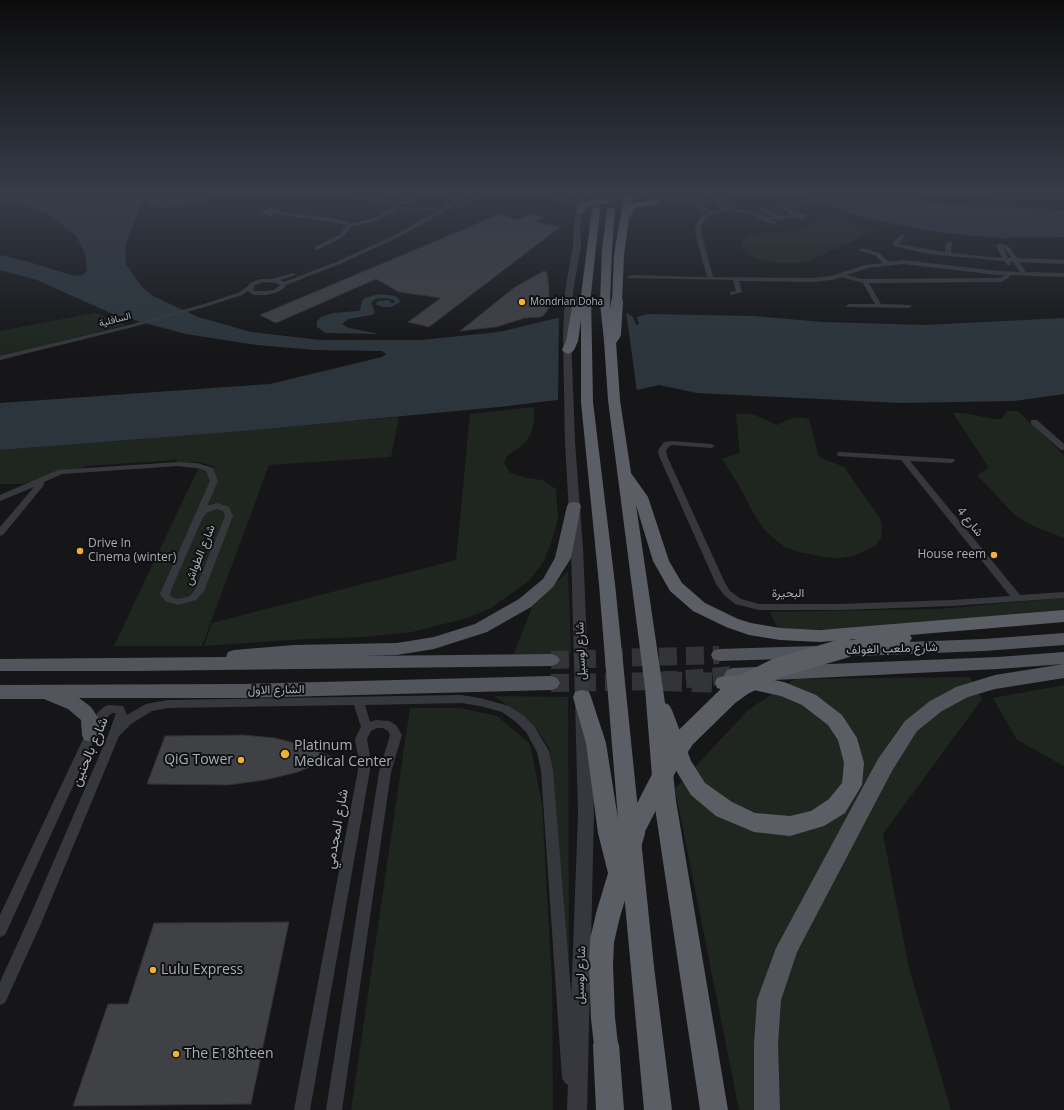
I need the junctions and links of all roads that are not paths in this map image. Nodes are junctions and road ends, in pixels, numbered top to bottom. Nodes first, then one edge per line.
1 (322, 245) edge
2 (365, 245) edge
3 (379, 245) edge
4 (576, 245) edge
5 (592, 245) edge
6 (606, 245) edge
7 (620, 245) edge
8 (697, 245) edge
9 (897, 245) edge
10 (949, 245) edge
11 (316, 248) dead end
12 (862, 250) dead end
13 (948, 254) junction
14 (1006, 260) junction
15 (1016, 261) junction
16 (1064, 262) edge
17 (886, 263) junction
18 (1011, 274) junction
19 (1024, 274) junction
20 (842, 275) junction
21 (1064, 275) edge
22 (630, 277) dead end
23 (708, 278) junction
24 (736, 279) junction
25 (274, 280) junction
26 (863, 281) junction
27 (283, 284) junction
28 (249, 288) junction
29 (732, 293) dead end
30 (263, 294) junction
31 (206, 305) junction
32 (849, 306) dead end
33 (879, 306) junction
34 (909, 306) dead end
35 (577, 307) junction
36 (610, 341) junction
37 (568, 350) joint
38 (28, 352) junction
39 (0, 358) edge
40 (0, 362) edge
41 (578, 403) junction
42 (1034, 422) dead end
43 (712, 446) dead end
44 (1064, 448) edge
45 (841, 454) dead end
46 (904, 459) junction
47 (951, 461) dead end
48 (623, 472) junction
49 (48, 477) junction
50 (210, 492) junction
51 (10, 493) junction
52 (0, 498) edge
53 (23, 504) junction
54 (217, 506) junction
55 (574, 506) junction
56 (199, 516) junction
57 (0, 532) edge
58 (1064, 595) edge
59 (1018, 599) junction
60 (1064, 616) edge
61 (1064, 624) edge
62 (1064, 639) edge
63 (719, 655) tunnel mouth
64 (1064, 658) edge
65 (551, 660) tunnel mouth
66 (2, 664) edge
67 (164, 665) junction
68 (1064, 671) edge
69 (728, 679) joint
70 (551, 683) tunnel mouth
71 (654, 688) junction
72 (0, 692) edge
73 (36, 692) junction
74 (582, 697) junction
75 (358, 700) junction
76 (520, 719) joint
77 (367, 728) junction
78 (115, 733) junction
79 (91, 736) junction
80 (1, 928) edge
81 (642, 967) junction
82 (0, 998) edge
83 (607, 1056) junction
84 (302, 1110) edge
85 (334, 1110) edge
86 (572, 1110) edge
87 (577, 1110) edge
88 (610, 1110) edge
89 (616, 1110) edge
90 (658, 1110) edge
91 (714, 1110) edge
92 (767, 1110) edge

1 - 11 street
2 - 25 street
3 - 27 street
4 - 35 street, شارع لوسيل
5 - 35 highway, شارع لوسيل
6 - 36 highway
7 - 36 highway, bridge
8 - 23 street
9 - 13 street
10 - 13 street
12 - 17 street
13 - 14 street
14 - 15 street
14 - 15 street
14 - 18 street
15 - 16 street
15 - 19 street
17 - 18 street
17 - 20 street
18 - 19 street
18 - 26 street
19 - 21 street
20 - 24 street
20 - 26 street
22 - 23 street
23 - 24 street
24 - 29 street
25 - 27 street
25 - 28 street, السافلية
26 - 33 street
27 - 30 street, السافلية
28 - 30 street
28 - 31 street, السافلية
30 - 31 street, السافلية
31 - 38 street, السافلية
32 - 33 street
33 - 34 street
35 - 37 highway
35 - 41 highway, شارع لوسيل
36 - 48 highway
37 - 41 street, شارع لوسيل
38 - 39 street, السافلية
38 - 40 street, السافلية
41 - 55 street, شارع لوسيل
41 - 81 highway, شارع لوسيل
42 - 44 street
43 - 59 street, البحيرة
45 - 46 street
46 - 47 street
46 - 59 street, شارع 4
48 - 60 highway
48 - 71 highway
49 - 50 street, شارع الطواش
49 - 51 street, شارع الطواش
49 - 53 street, شارع الطواش
50 - 54 street, شارع الطواش
50 - 56 street, شارع الطواش
51 - 52 street, شارع الطواش
51 - 53 street
53 - 57 street, شارع الطواش
54 - 56 street, شارع الطواش
54 - 56 street, شارع الطواش
55 - 67 main road
55 - 74 street, شارع لوسيل
58 - 59 street, البحيرة
61 - 83 highway, bridge
62 - 63 main road, شارع ملعب الغولف
64 - 69 main road, شارع ملعب الغولف
65 - 67 main road
66 - 67 main road
68 - 92 main road
69 - 71 highway
70 - 73 main road, الشارع الاول
71 - 91 highway
72 - 73 main road, الشارع الاول
73 - 79 main road
74 - 81 highway
74 - 87 street, شارع لوسيل
75 - 76 street, الشارع الاول
75 - 77 street
75 - 78 street, الشارع الاول
76 - 86 street, شارع لوسيل
77 - 84 street, شارع المجدمي
77 - 85 street
78 - 79 street, شارع بالحنين
78 - 82 street, شارع بالحنين
79 - 80 street, شارع بالحنين
81 - 90 highway, شارع لوسيل
83 - 88 highway
83 - 89 highway

